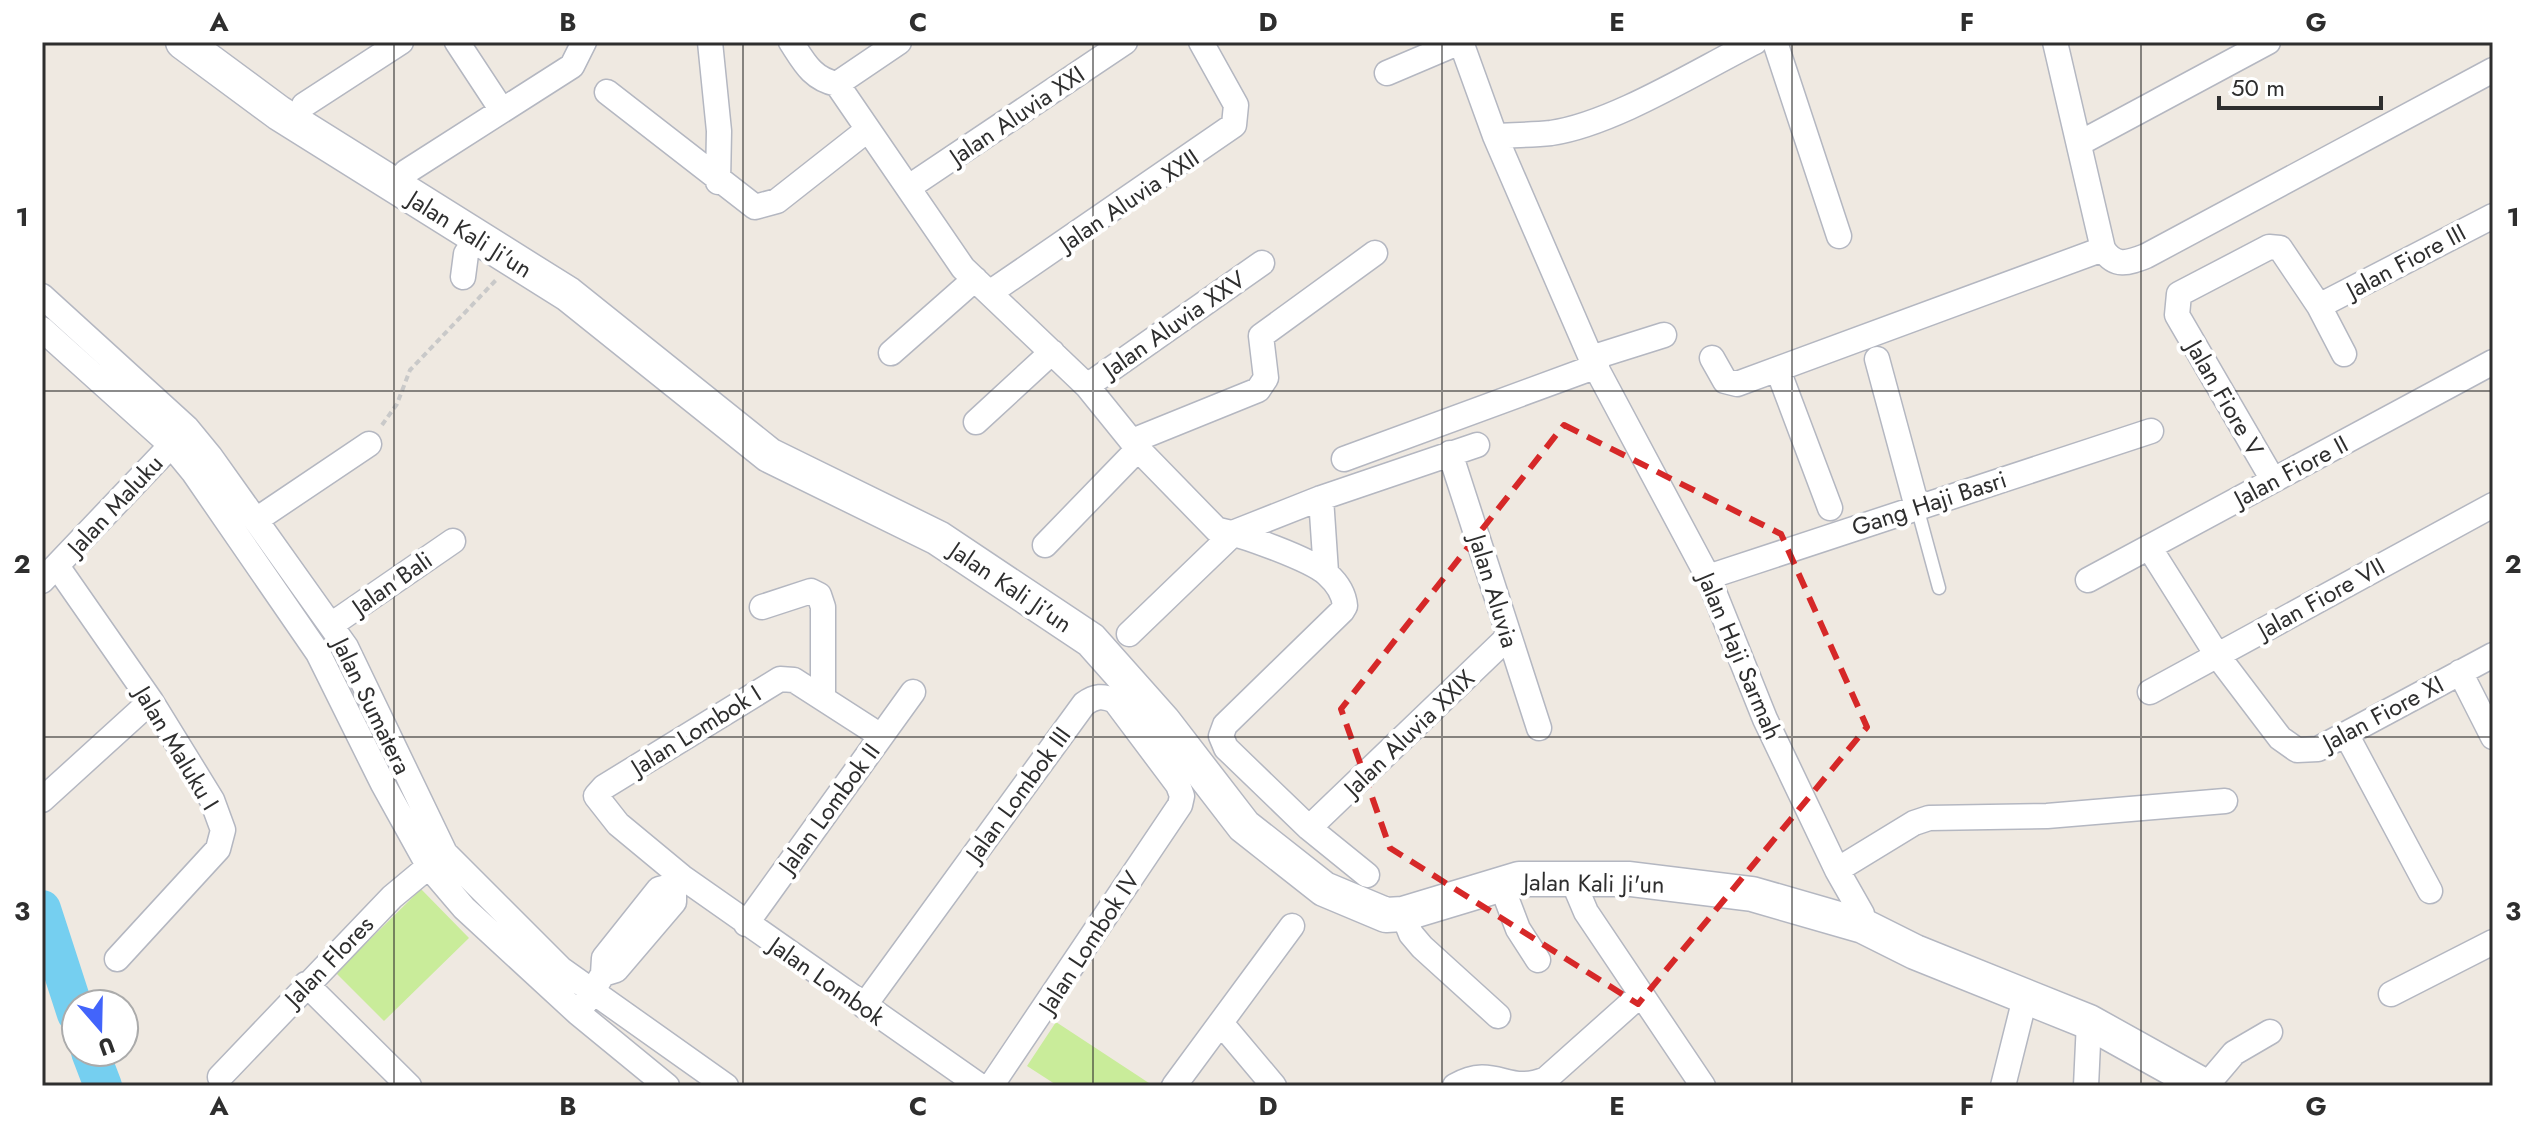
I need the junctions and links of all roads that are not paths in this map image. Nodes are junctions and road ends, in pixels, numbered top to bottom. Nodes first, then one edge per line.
1 (183, 42) edge
2 (401, 42) edge
3 (457, 42) edge
4 (584, 42) edge
5 (710, 42) edge
6 (791, 42) edge
7 (899, 42) edge
8 (1125, 42) edge
9 (1201, 42) edge
10 (1461, 42) edge
11 (1755, 42) edge
12 (1775, 42) edge
13 (2055, 42) edge
14 (2268, 42) edge
15 (2493, 70) edge
16 (1387, 73) dead end
17 (837, 84) junction
18 (607, 92) dead end
19 (304, 105) dead end
20 (501, 109) junction
21 (866, 131) junction
22 (1495, 136) junction
23 (2080, 143) junction
24 (406, 172) dead end
25 (718, 182) junction
26 (909, 187) junction
27 (2493, 216) edge
28 (1839, 236) dead end
29 (476, 239) junction
30 (2103, 249) junction
31 (1375, 253) dead end
32 (1262, 263) dead end
33 (463, 277) dead end
34 (983, 285) junction
35 (42, 296) edge
36 (2319, 306) junction
37 (64, 315) junction
38 (43, 333) edge
39 (1664, 335) dead end
40 (1052, 352) junction
41 (891, 353) dead end
42 (2344, 354) dead end
43 (1712, 358) dead end
44 (1877, 359) dead end
45 (1594, 362) junction
46 (2493, 362) edge
47 (1778, 370) junction
48 (1087, 386) junction
49 (976, 422) dead end
50 (2151, 431) dead end
51 (179, 437) junction
52 (369, 444) road end
53 (1135, 445) junction
54 (1477, 445) dead end
55 (1450, 453) junction
56 (1344, 459) dead end
57 (2273, 480) junction
58 (1321, 498) junction
59 (2493, 505) edge
60 (1917, 507) junction
61 (1830, 508) dead end
62 (256, 520) junction
63 (1235, 532) junction
64 (453, 541) dead end
65 (1045, 545) dead end
66 (2149, 547) junction
67 (1326, 572) junction
68 (50, 574) edge
69 (1708, 577) junction
70 (2088, 580) dead end
71 (1939, 588) dead end
72 (762, 607) dead end
73 (331, 625) junction
74 (1129, 634) dead end
75 (1508, 637) junction
76 (2217, 655) junction
77 (2493, 655) edge
78 (2460, 672) junction
79 (913, 692) dead end
80 (2150, 692) dead end
81 (823, 698) junction
82 (151, 701) junction
83 (1539, 728) dead end
84 (2346, 734) junction
85 (881, 736) junction
86 (2493, 737) edge
87 (596, 796) joint
88 (1182, 796) joint
89 (42, 800) edge
90 (2225, 801) dead end
91 (1309, 828) junction
92 (437, 860) junction
93 (1837, 870) junction
94 (1367, 875) dead end
95 (1572, 879) junction
96 (678, 881) junction
97 (1502, 887) junction
98 (2430, 891) dead end
99 (1403, 914) junction
100 (746, 924) junction
101 (1292, 926) dead end
102 (1863, 926) junction
103 (2493, 942) edge
104 (117, 959) dead end
105 (1538, 960) dead end
106 (598, 983) junction
107 (306, 984) junction
108 (2391, 994) dead end
109 (1639, 996) junction
110 (2025, 998) junction
111 (864, 1006) junction
112 (578, 1013) junction
113 (1498, 1016) dead end
114 (2089, 1022) junction
115 (1221, 1023) junction
116 (2270, 1032) dead end
117 (220, 1077) dead end
118 (982, 1085) edge
119 (409, 1086) edge
120 (667, 1086) edge
121 (726, 1086) edge
122 (1174, 1086) edge
123 (1274, 1086) edge
124 (1455, 1086) edge
125 (1703, 1086) edge
126 (2003, 1086) edge
127 (2086, 1086) edge
128 (2205, 1086) edge

1 - 29 street, Jalan Kali Ji'un
2 - 19 street
3 - 20 street
4 - 20 street
5 - 25 street
6 - 17 street
7 - 17 street
8 - 26 street, Jalan Aluvia XXI
9 - 34 street, Jalan Aluvia XXII
10 - 16 street
10 - 22 street, Jalan Haji Sarmah
11 - 22 street
12 - 28 street
13 - 23 street
14 - 23 street
15 - 30 street
17 - 21 street
18 - 25 street
20 - 24 street
21 - 25 street
21 - 26 street
22 - 45 street, Jalan Haji Sarmah
23 - 30 street
26 - 34 street
27 - 36 street, Jalan Fiore III
29 - 33 street
29 - 99 street, Jalan Kali Ji'un
30 - 47 street
31 - 53 street
32 - 48 street, Jalan Aluvia XXV
34 - 40 street
34 - 41 street
35 - 37 street, Jalan Sumatera
36 - 42 street
36 - 57 street, Jalan Fiore V
37 - 38 street
37 - 51 street, Jalan Sumatera
38 - 51 street, Jalan Sumatera
39 - 45 street
40 - 48 street
40 - 49 street
43 - 47 street
44 - 60 street
45 - 56 street
45 - 69 street, Jalan Haji Sarmah
46 - 57 street, Jalan Fiore II
47 - 61 street
48 - 53 street
50 - 60 street, Gang Haji Basri
51 - 62 street, Jalan Sumatera
51 - 68 street, Jalan Maluku
51 - 92 street, Jalan Sumatera
52 - 62 street
53 - 63 street
53 - 65 street
54 - 55 street
55 - 58 street
55 - 75 street, Jalan Aluvia
57 - 66 street, Jalan Fiore II
58 - 63 street
58 - 67 street
59 - 76 street, Jalan Fiore VII
60 - 69 street, Gang Haji Basri
60 - 71 lane
62 - 73 street, Jalan Sumatera
63 - 67 street
63 - 74 street
64 - 73 street, Jalan Bali
66 - 70 street, Jalan Fiore II
66 - 76 street, Jalan Fiore XI
67 - 91 street
68 - 82 street, Jalan Maluku I
69 - 93 street, Jalan Haji Sarmah
72 - 81 street
73 - 92 street, Jalan Sumatera
75 - 83 street, Jalan Aluvia
75 - 91 street, Jalan Aluvia XXIX
76 - 80 street, Jalan Fiore VII
76 - 84 street, Jalan Fiore XI
77 - 78 street, Jalan Fiore XI
78 - 84 street, Jalan Fiore XI
78 - 86 street
79 - 85 street, Jalan Lombok II
81 - 85 street, Jalan Lombok I
81 - 87 street, Jalan Lombok I
82 - 89 street
82 - 104 street, Jalan Maluku I
84 - 98 street
85 - 100 street, Jalan Lombok II
87 - 96 street, Jalan Lombok
88 - 111 street, Jalan Lombok III
88 - 118 street, Jalan Lombok IV
90 - 93 street
91 - 94 street
92 - 106 street, Jalan Sumatera
92 - 107 street, Jalan Flores
92 - 112 street, Jalan Sumatera
93 - 102 street, Jalan Haji Sarmah
95 - 97 street, Jalan Kali Ji'un
95 - 102 street, Jalan Kali Ji'un
95 - 109 street
96 - 100 street, Jalan Lombok
96 - 106 street
97 - 99 street, Jalan Kali Ji'un
97 - 105 street
99 - 113 street
100 - 111 street, Jalan Lombok
101 - 115 street
102 - 110 street
103 - 108 street
106 - 112 street
106 - 121 street, Jalan Sumatera
107 - 117 street, Jalan Flores
107 - 119 street
109 - 124 street
109 - 125 street
110 - 114 street
110 - 126 street
111 - 118 street, Jalan Lombok
112 - 120 street, Jalan Sumatera
114 - 127 street
114 - 128 street
115 - 122 street
115 - 123 street
116 - 128 street

